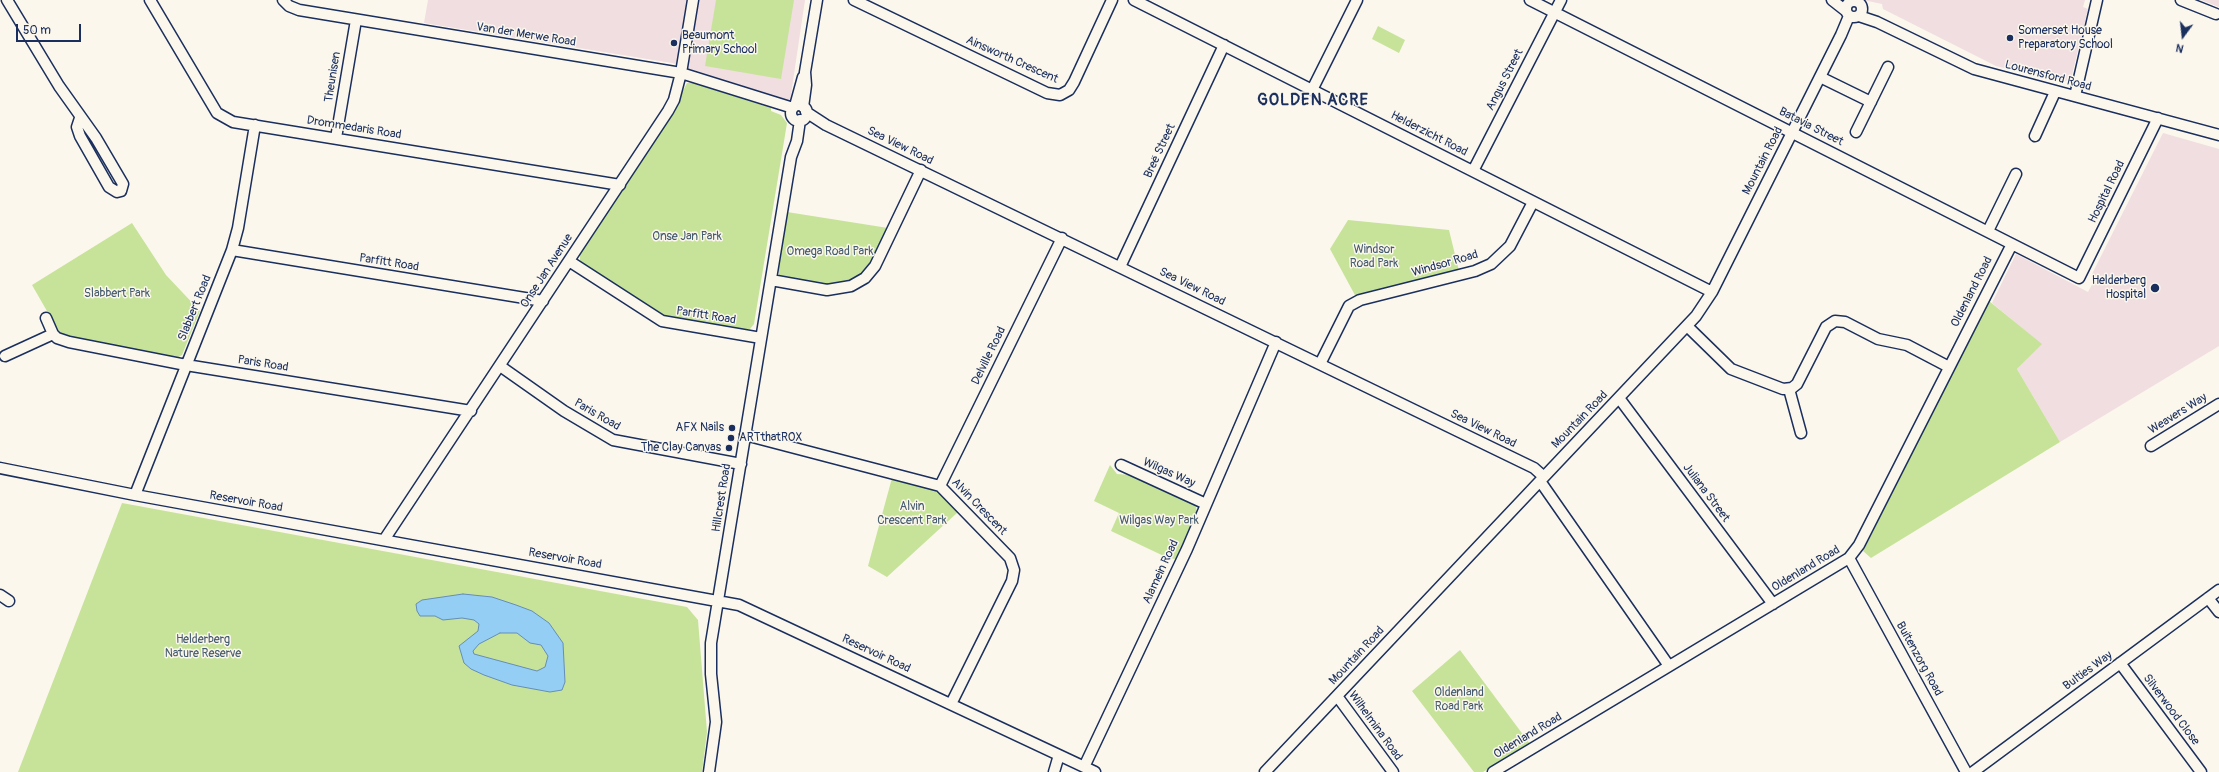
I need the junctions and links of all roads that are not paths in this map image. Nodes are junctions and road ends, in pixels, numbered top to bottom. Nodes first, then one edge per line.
1 (7, 0) edge
2 (150, 0) edge
3 (283, 0) edge
4 (693, 0) edge
5 (817, 0) edge
6 (854, 0) edge
7 (1112, 0) edge
8 (1134, 0) edge
9 (1357, 0) edge
10 (1530, 0) edge
11 (1561, 0) edge
12 (1832, 0) edge
13 (2097, 0) edge
14 (2181, 0) edge
15 (1853, 7) edge
16 (1555, 12) junction
17 (2216, 14) dead end
18 (356, 20) junction
19 (1224, 45) junction
20 (1888, 67) dead end
21 (681, 73) junction
22 (1820, 77) junction
23 (1312, 90) junction
24 (2056, 92) junction
25 (2075, 96) junction
26 (1871, 102) junction
27 (798, 113) junction
28 (80, 118) junction
29 (2158, 118) junction
30 (254, 125) junction
31 (1792, 132) junction
32 (1856, 132) dead end
33 (2219, 134) edge
34 (2035, 136) dead end
35 (336, 138) junction
36 (921, 170) junction
37 (1473, 171) junction
38 (2016, 174) dead end
39 (620, 185) junction
40 (1533, 202) junction
41 (1988, 231) junction
42 (1062, 238) junction
43 (2012, 244) junction
44 (232, 250) junction
45 (569, 261) junction
46 (1120, 267) junction
47 (2079, 278) joint
48 (771, 280) junction
49 (1712, 292) junction
50 (542, 301) junction
51 (46, 318) dead end
52 (1687, 326) junction
53 (53, 334) junction
54 (761, 338) junction
55 (1276, 342) junction
56 (5, 356) dead end
57 (186, 364) junction
58 (1320, 364) junction
59 (500, 366) junction
60 (1949, 367) junction
61 (1789, 389) junction
62 (1619, 398) junction
63 (2219, 404) edge
64 (471, 411) junction
65 (1801, 434) dead end
66 (745, 435) junction
67 (2150, 446) dead end
68 (741, 464) junction
69 (1121, 465) dead end
70 (0, 468) edge
71 (1542, 479) junction
72 (940, 486) junction
73 (136, 495) junction
74 (1206, 504) junction
75 (384, 540) junction
76 (1849, 558) junction
77 (2219, 590) edge
78 (0, 595) edge
79 (2208, 598) junction
80 (718, 600) junction
81 (9, 601) dead end
82 (1773, 604) junction
83 (2219, 612) edge
84 (2120, 663) junction
85 (1669, 666) junction
86 (1337, 696) junction
87 (952, 704) junction
88 (1059, 755) junction
89 (1084, 767) junction
90 (709, 772) edge
91 (1054, 772) edge
92 (1095, 772) edge
93 (1265, 772) edge
94 (1393, 772) edge
95 (1493, 772) edge
96 (1966, 772) edge
97 (1973, 772) edge
98 (2201, 772) edge

1 - 28 street
2 - 30 street, Drommedaris Road
3 - 18 street, Van der Merwe Road
4 - 21 street, Onse Jan Avenue
5 - 27 street, Hillcrest Road
6 - 7 street, Ainsworth Crescent
8 - 19 street, Helderzicht Road
9 - 23 street
10 - 16 street, Batavia Street
11 - 16 street, Angus Street
12 - 15 street, Lourensford Road
13 - 25 street
14 - 17 street
15 - 22 street, Mountain Road
15 - 24 street, Lourensford Road
16 - 31 street, Batavia Street
16 - 37 street, Angus Street
18 - 21 street, Van der Merwe Road
18 - 35 street, Theunisen
19 - 23 street, Helderzicht Road
19 - 46 street, Breë Street
20 - 26 street
21 - 27 street, Van der Merwe Road
21 - 39 street, Onse Jan Avenue
22 - 26 street
22 - 31 street, Mountain Road
23 - 37 street, Helderzicht Road
24 - 25 street, Lourensford Road
24 - 34 street
25 - 29 street, Lourensford Road
26 - 32 street
27 - 36 street, Sea View Road
27 - 48 street, Hillcrest Road
28 - 28 street
29 - 33 street, Lourensford Road
29 - 47 street, Hospital Road
30 - 35 street, Drommedaris Road
30 - 44 street, Slabbert Road
31 - 41 street, Batavia Street
31 - 49 street, Mountain Road
35 - 39 street, Drommedaris Road
36 - 42 street, Sea View Road
36 - 48 street
37 - 40 street, Helderzicht Road
38 - 41 street
39 - 45 street, Onse Jan Avenue
40 - 49 street, Helderzicht Road
40 - 58 street, Windsor Road
41 - 43 street, Batavia Street
42 - 46 street, Sea View Road
42 - 72 street, Delville Road
43 - 47 street, Batavia Street
43 - 60 street, Oldenland Road
44 - 50 street, Parfitt Road
44 - 57 street, Slabbert Road
45 - 50 street, Onse Jan Avenue
45 - 54 street, Parfitt Road
46 - 55 street, Sea View Road
48 - 54 street, Hillcrest Road
49 - 52 street, Mountain Road
50 - 59 street, Onse Jan Avenue
51 - 53 street
52 - 61 street
52 - 62 street, Mountain Road
53 - 56 street
53 - 57 street, Paris Road
54 - 66 street, Hillcrest Road
55 - 58 street, Sea View Road
55 - 74 street, Alamein Road
57 - 64 street, Paris Road
57 - 73 street, Slabbert Road
58 - 71 street, Sea View Road
59 - 64 street, Onse Jan Avenue
59 - 68 street, Paris Road
60 - 61 street
60 - 76 street, Oldenland Road
61 - 65 street
62 - 71 street, Mountain Road
62 - 82 street, Juliana Street
63 - 67 street, Weavers Way
64 - 75 street, Onse Jan Avenue
66 - 68 street, Hillcrest Road
66 - 72 street, Alvin Crescent
68 - 80 street, Hillcrest Road
69 - 74 street, Wilgas Way
70 - 73 street, Reservoir Road
71 - 85 street, Sea View Road
71 - 86 street, Mountain Road
72 - 87 street, Alvin Crescent
73 - 75 street, Reservoir Road
74 - 89 street, Alamein Road
75 - 80 street, Reservoir Road
76 - 82 street, Oldenland Road
76 - 96 street, Buitenzorg Road
77 - 79 street, Bulties Way
78 - 81 street
79 - 83 street
79 - 84 street, Bulties Way
80 - 87 street, Reservoir Road
80 - 90 street, Hillcrest Road
82 - 85 street, Oldenland Road
84 - 97 street, Bulties Way
84 - 98 street, Silverwood Close
85 - 95 street, Oldenland Road
86 - 93 street, Mountain Road
86 - 94 street, Wilhelmina Road
87 - 88 street, Reservoir Road
88 - 89 street, Reservoir Road
88 - 91 street
89 - 92 street, Reservoir Road

